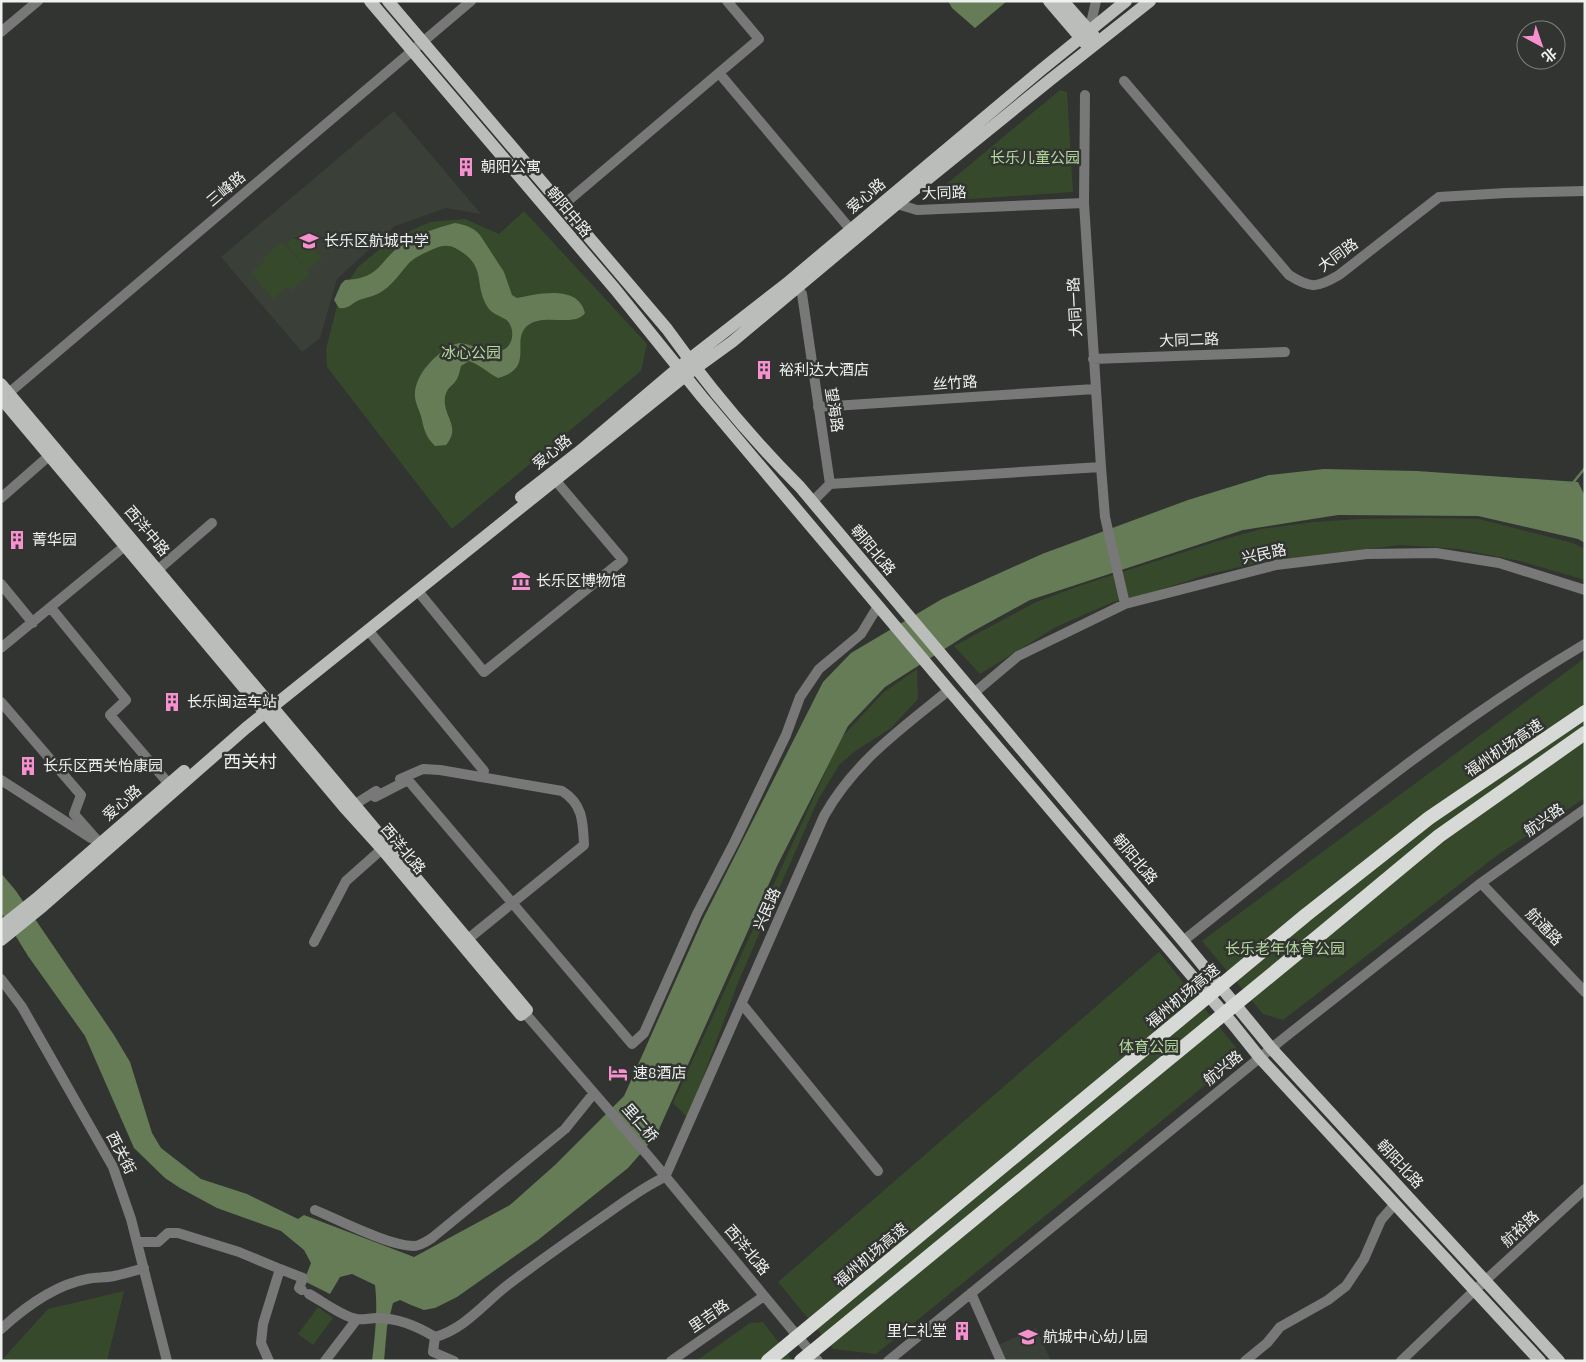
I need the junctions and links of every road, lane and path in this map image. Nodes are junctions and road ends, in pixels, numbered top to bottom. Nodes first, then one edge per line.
1 (38, 1) edge
2 (370, 1) edge
3 (388, 1) edge
4 (471, 1) edge
5 (727, 1) edge
6 (1049, 1) edge
7 (1063, 1) edge
8 (1096, 1) edge
9 (1126, 1) edge
10 (1150, 1) edge
11 (1, 32) edge
12 (1085, 34) junction
13 (422, 42) junction
14 (1094, 45) junction
15 (412, 51) junction
16 (719, 73) junction
17 (1124, 81) dead end
18 (1085, 95) dead end
19 (1585, 191) edge
20 (1084, 203) junction
21 (897, 204) junction
22 (562, 206) junction
23 (851, 230) junction
24 (585, 233) junction
25 (574, 243) junction
26 (797, 288) junction
27 (1285, 352) dead end
28 (1093, 359) junction
29 (692, 364) junction
30 (681, 372) junction
31 (1095, 389) junction
32 (3, 394) edge
33 (818, 407) junction
34 (50, 456) junction
35 (1101, 467) junction
36 (556, 481) junction
37 (830, 484) junction
38 (1, 498) edge
39 (812, 502) junction
40 (212, 523) dead end
41 (126, 545) junction
42 (154, 572) junction
43 (1, 584) edge
44 (416, 590) junction
45 (1585, 590) edge
46 (1125, 604) junction
47 (878, 606) junction
48 (51, 608) junction
49 (33, 623) junction
50 (368, 630) junction
51 (1585, 644) edge
52 (1, 648) edge
53 (949, 690) junction
54 (974, 693) junction
55 (1, 702) edge
56 (266, 707) junction
57 (1585, 712) edge
58 (1585, 734) edge
59 (484, 771) dead end
60 (1, 780) edge
61 (169, 784) junction
62 (371, 794) junction
63 (354, 805) junction
64 (1585, 809) edge
65 (103, 847) junction
66 (382, 849) junction
67 (1481, 883) junction
68 (40, 903) junction
69 (513, 903) junction
70 (1, 927) edge
71 (468, 939) junction
72 (1, 940) edge
73 (1183, 941) junction
74 (314, 942) dead end
75 (1, 979) edge
76 (1585, 992) edge
77 (742, 1004) junction
78 (524, 1012) junction
79 (1271, 1048) junction
80 (1260, 1058) junction
81 (594, 1093) junction
82 (606, 1106) joint
83 (651, 1159) joint
84 (878, 1171) dead end
85 (665, 1177) junction
86 (1585, 1189) edge
87 (1395, 1204) junction
88 (315, 1210) dead end
89 (138, 1242) junction
90 (144, 1268) junction
91 (280, 1269) junction
92 (1485, 1281) junction
93 (1475, 1290) junction
94 (971, 1293) junction
95 (764, 1296) junction
96 (357, 1319) junction
97 (1, 1330) edge
98 (435, 1337) junction
99 (167, 1361) edge
100 (269, 1361) edge
101 (325, 1361) edge
102 (454, 1361) edge
103 (671, 1361) edge
104 (768, 1361) edge
105 (801, 1361) edge
106 (818, 1361) edge
107 (888, 1361) edge
108 (1001, 1361) edge
109 (1245, 1361) edge
110 (1401, 1361) edge
111 (1540, 1361) edge
112 (1559, 1361) edge

1 - 11 street
2 - 15 main road, 朝阳中路
3 - 13 main road, 朝阳中路
4 - 13 street, 三峰路
5 - 16 street
6 - 12 main road
7 - 12 main road
8 - 12 street
9 - 12 main road, 爱心路
10 - 14 main road, 爱心路
12 - 14 main road
12 - 23 main road, 爱心路
13 - 15 street, 三峰路
13 - 22 main road, 朝阳中路
14 - 21 main road, 爱心路
15 - 25 main road, 朝阳中路
15 - 32 street, 三峰路
16 - 22 street
16 - 23 street
17 - 19 street, 大同路
18 - 20 street, 大同一路
20 - 21 street, 大同路
20 - 28 street, 大同一路
21 - 26 main road, 爱心路
22 - 24 main road, 朝阳中路
23 - 29 main road, 爱心路
24 - 25 main road
24 - 29 main road, 朝阳中路
25 - 30 main road, 朝阳中路
26 - 29 main road, 爱心路
26 - 33 street, 望海路
27 - 28 street, 大同二路
28 - 31 street, 大同一路
29 - 30 main road, 爱心路
29 - 39 main road, 朝阳北路
30 - 36 main road, 爱心路
30 - 47 main road, 朝阳北路
30 - 56 main road, 爱心路
31 - 33 street, 丝竹路
31 - 35 street, 大同一路
32 - 34 main road, 西洋中路
32 - 42 main road, 西洋中路
33 - 37 street, 望海路
34 - 38 street
34 - 41 main road, 西洋中路
35 - 37 street
35 - 46 street, 大同一路
36 - 44 main road, 爱心路
36 - 44 street
37 - 39 street
39 - 54 main road, 朝阳北路
40 - 42 street
41 - 42 main road, 西洋中路
41 - 48 street
42 - 56 main road, 西洋中路
43 - 49 street
44 - 50 main road, 爱心路
45 - 46 street, 兴民路
46 - 54 street, 兴民路
47 - 53 main road, 朝阳北路
47 - 69 street
48 - 49 street
48 - 61 street
49 - 52 street
50 - 56 main road, 爱心路
50 - 59 street
51 - 73 street
53 - 77 street, 兴民路
53 - 80 main road, 朝阳北路
54 - 73 main road, 朝阳北路
55 - 65 street
56 - 61 main road, 爱心路
56 - 63 main road, 西洋北路
56 - 65 main road, 爱心路
56 - 66 main road, 西洋北路
57 - 104 highway, 福州机场高速, bridge
58 - 105 highway, bridge
60 - 65 street
61 - 65 main road, 爱心路
62 - 63 street
62 - 69 street
62 - 69 street
63 - 71 main road, 西洋北路
64 - 67 street, 航兴路
65 - 68 main road, 爱心路
66 - 74 street
66 - 78 main road, 西洋北路
67 - 76 street, 航通路
67 - 79 street, 航兴路
68 - 70 main road
68 - 72 main road
69 - 71 street
71 - 78 main road, 西洋北路
73 - 79 main road, 朝阳北路
75 - 89 street, 西关街
77 - 84 street
77 - 85 street, 兴民路
78 - 81 street, 西洋北路
79 - 80 street, 航兴路
79 - 92 main road, 朝阳北路
80 - 87 main road, 朝阳北路
80 - 94 street, 航兴路
81 - 82 street, 西洋北路
81 - 88 street
82 - 83 street, 里仁桥
83 - 85 street, 西洋北路
85 - 95 street, 西洋北路
85 - 98 street
86 - 92 street, 航裕路
87 - 93 main road, 朝阳北路
87 - 109 street
89 - 90 street, 西关街
89 - 91 street
90 - 97 street
90 - 99 street, 西关街
91 - 96 street
91 - 100 street
92 - 93 street, 航裕路
92 - 112 main road, 朝阳北路
93 - 110 street, 航裕路
93 - 111 main road, 朝阳北路
94 - 107 street, 航兴路
94 - 108 street
95 - 103 street, 里吉路
95 - 106 street, 西洋北路
96 - 98 street
96 - 101 street
98 - 102 street

